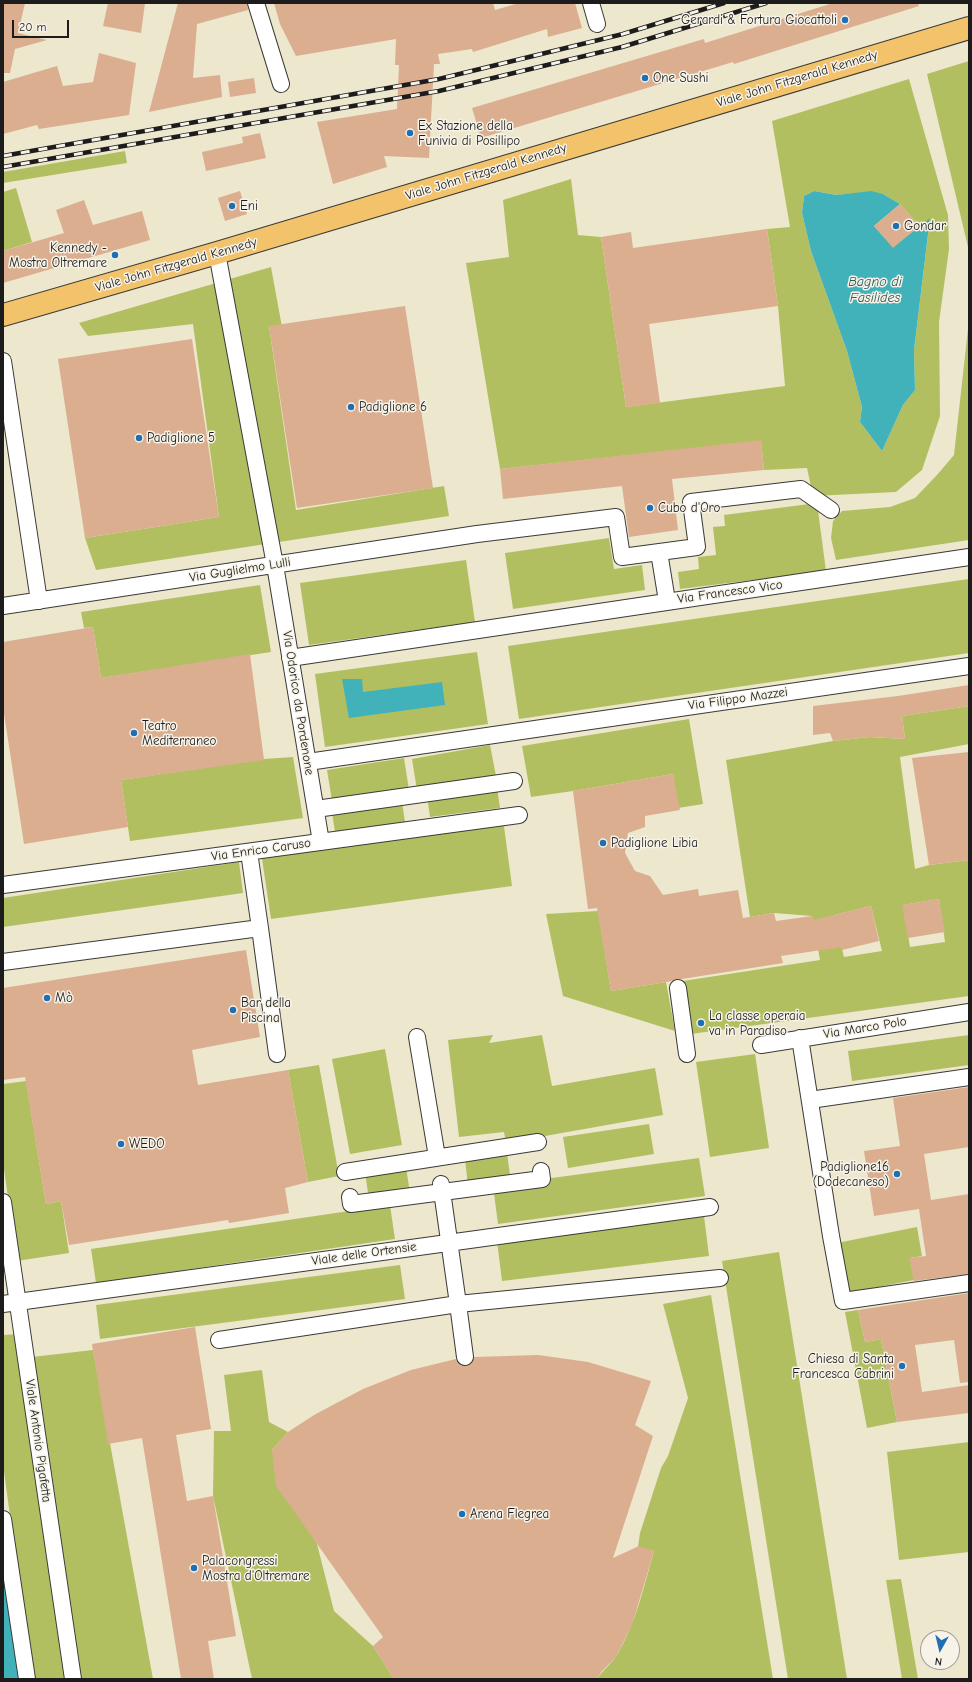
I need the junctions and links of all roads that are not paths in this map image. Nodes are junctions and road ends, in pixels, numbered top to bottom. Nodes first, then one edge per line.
1 (256, 3) edge
2 (591, 3) edge
3 (597, 24) dead end
4 (969, 28) edge
5 (281, 84) dead end
6 (217, 253) junction
7 (3, 315) edge
8 (3, 361) edge
9 (831, 510) dead end
10 (659, 552) junction
11 (969, 557) edge
12 (275, 565) junction
13 (39, 601) junction
14 (667, 602) junction
15 (3, 606) edge
16 (290, 658) junction
17 (969, 666) edge
18 (308, 762) junction
19 (514, 781) dead end
20 (316, 809) junction
21 (519, 815) dead end
22 (321, 842) junction
23 (249, 852) junction
24 (3, 886) edge
25 (260, 928) junction
26 (3, 962) edge
27 (678, 988) dead end
28 (969, 1012) edge
29 (417, 1037) dead end
30 (800, 1038) junction
31 (761, 1045) dead end
32 (277, 1054) dead end
33 (687, 1054) dead end
34 (969, 1077) edge
35 (810, 1100) junction
36 (439, 1174) junction
37 (3, 1202) edge
38 (710, 1207) dead end
39 (450, 1243) junction
40 (720, 1278) dead end
41 (969, 1282) edge
42 (10, 1303) edge
43 (458, 1304) junction
44 (219, 1340) dead end
45 (465, 1357) dead end
46 (3, 1518) edge
47 (27, 1679) edge
48 (74, 1679) edge

1 - 5 street
2 - 3 street
4 - 6 main road, Viale John Fitzgerald Kennedy
6 - 7 main road, Viale John Fitzgerald Kennedy
6 - 12 street, Via Odorico da Pordenone
8 - 13 street
9 - 10 street
10 - 12 street, Via Guglielmo Lulli
10 - 14 street
11 - 14 street, Via Francesco Vico
12 - 13 street, Via Guglielmo Lulli
12 - 16 street, Via Odorico da Pordenone
13 - 15 street, Via Guglielmo Lulli
14 - 16 street, Via Francesco Vico
16 - 18 street, Via Odorico da Pordenone
17 - 18 street, Via Filippo Mazzei
18 - 20 street, Via Odorico da Pordenone
19 - 20 street
20 - 22 street, Via Odorico da Pordenone
21 - 22 street, Via Enrico Caruso
22 - 23 street, Via Enrico Caruso
23 - 24 street, Via Enrico Caruso
23 - 25 street
25 - 26 street
25 - 32 street
27 - 33 street
28 - 30 street, Via Marco Polo
29 - 36 street
30 - 31 street, Via Marco Polo
30 - 35 street
34 - 35 street
35 - 41 street
36 - 36 street
36 - 36 street
36 - 39 street
37 - 42 street, Viale Antonio Pigafetta
38 - 39 street, Viale delle Ortensie
39 - 42 street, Viale delle Ortensie
39 - 43 street
40 - 43 street
42 - 48 street, Viale Antonio Pigafetta
43 - 44 street
43 - 45 street
46 - 47 street

